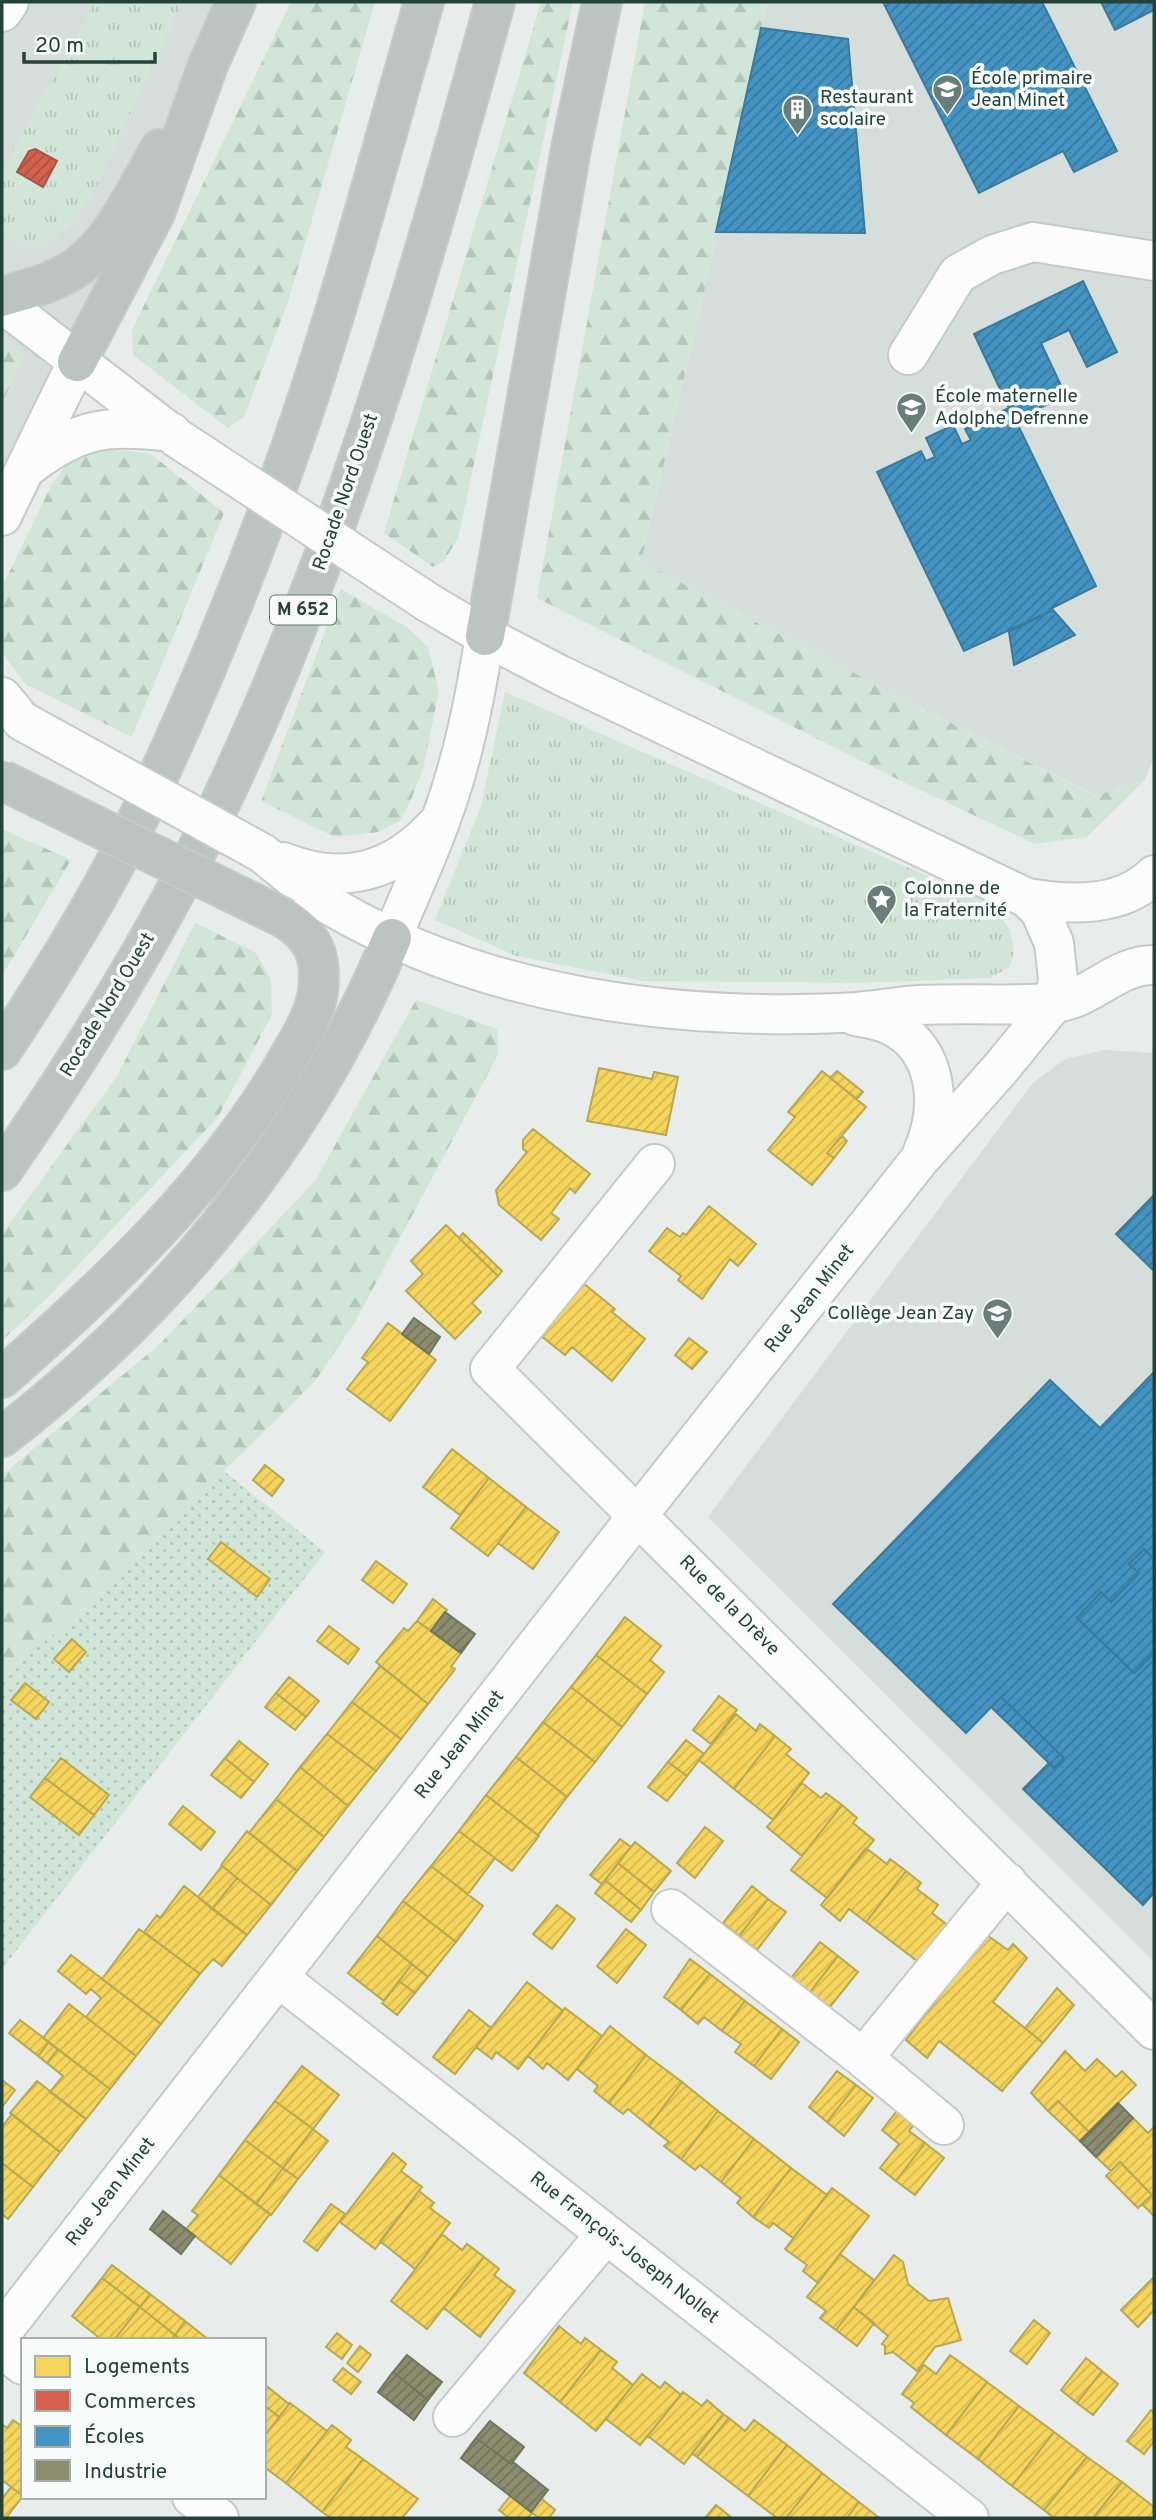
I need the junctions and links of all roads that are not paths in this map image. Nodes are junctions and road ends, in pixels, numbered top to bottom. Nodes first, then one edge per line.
1 (9, 2) edge
2 (236, 2) edge
3 (424, 2) edge
4 (495, 2) edge
5 (602, 2) edge
6 (2, 12) edge
7 (208, 65) junction
8 (1154, 261) edge
9 (2, 297) edge
10 (2, 303) edge
11 (908, 355) dead end
12 (77, 362) junction
13 (174, 435) junction
14 (28, 466) junction
15 (2, 516) edge
16 (485, 636) junction
17 (8, 710) edge
18 (2, 780) edge
19 (441, 819) junction
20 (262, 853) junction
21 (1154, 875) edge
22 (1027, 898) junction
23 (392, 938) junction
24 (1154, 965) edge
25 (1054, 1003) junction
26 (841, 1013) junction
27 (2, 1050) edge
28 (920, 1159) junction
29 (655, 1164) dead end
30 (2, 1171) edge
31 (2, 1378) edge
32 (2, 1437) edge
33 (638, 1515) junction
34 (1007, 1882) junction
35 (671, 1909) dead end
36 (279, 1978) junction
37 (1154, 2030) edge
38 (863, 2058) junction
39 (944, 2125) dead end
40 (606, 2234) junction
41 (2, 2332) edge
42 (2, 2349) edge
43 (21, 2363) edge
44 (453, 2417) dead end
45 (195, 2499) edge
46 (219, 2518) edge
47 (969, 2518) edge

1 - 6 street
2 - 7 highway
3 - 27 highway
4 - 30 highway, Rocade Nord Ouest / M 652
5 - 16 highway
7 - 9 highway
7 - 12 highway
8 - 11 street
10 - 12 street
12 - 13 street
12 - 14 street
13 - 14 street
13 - 16 street, bridge
14 - 15 street
16 - 19 street
16 - 22 street
17 - 20 street, bridge
18 - 31 highway, bridge
19 - 20 street
19 - 23 street
20 - 23 street
21 - 22 street
22 - 25 street
23 - 26 street
23 - 32 highway
24 - 25 street
25 - 26 street
25 - 28 street, Rue Jean Minet
26 - 28 street, Rue Jean Minet
28 - 33 street, Rue Jean Minet
29 - 33 street, Rue de la Drève
33 - 34 street, Rue de la Drève
33 - 36 street, Rue Jean Minet
34 - 37 street, Rue de la Drève
34 - 38 street
35 - 38 street
36 - 40 street, Rue François-Joseph Nollet
36 - 41 street, Rue Jean Minet
38 - 39 street
40 - 44 street
40 - 47 street, Rue François-Joseph Nollet
42 - 43 street
45 - 46 street

